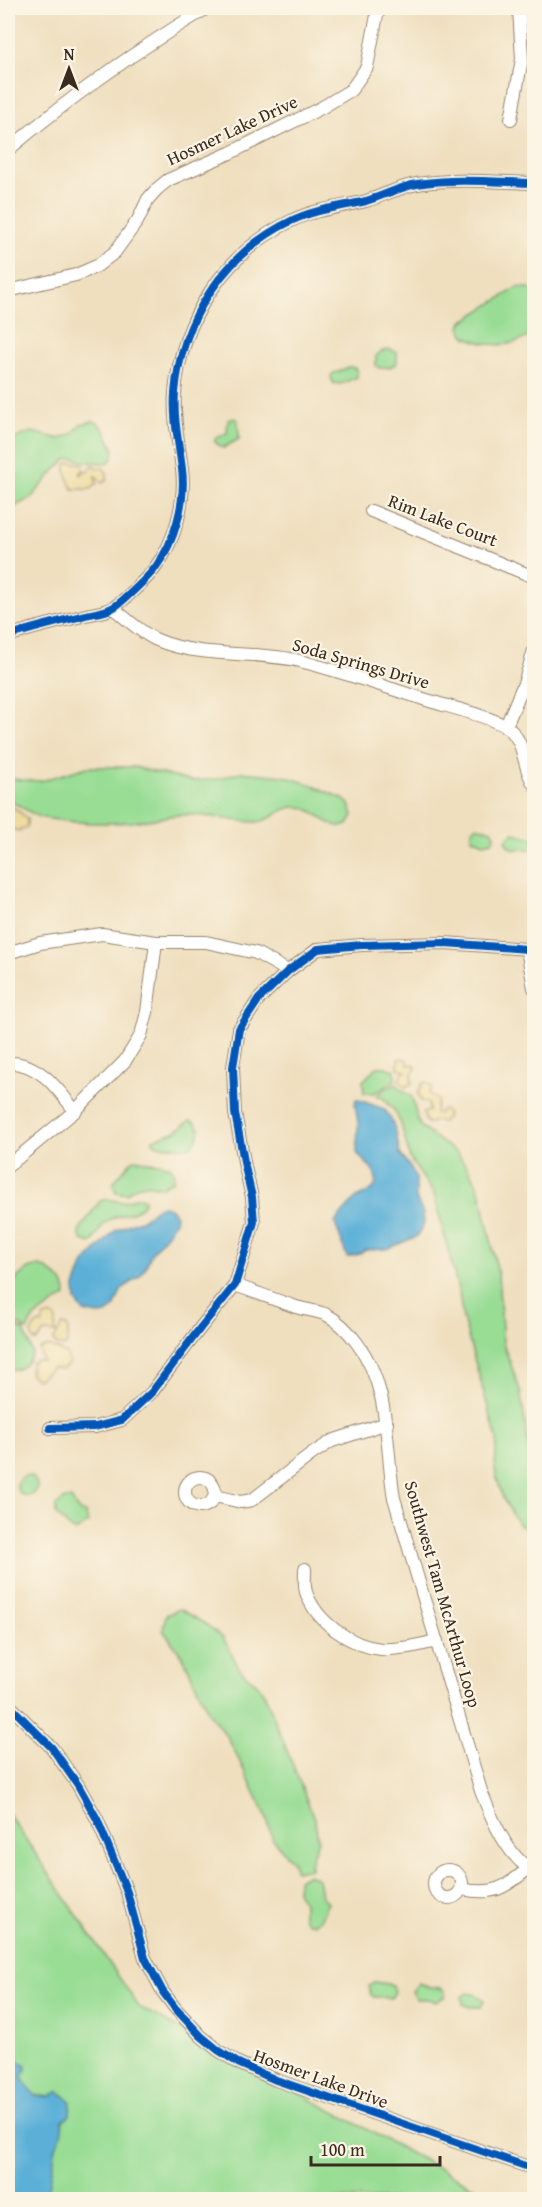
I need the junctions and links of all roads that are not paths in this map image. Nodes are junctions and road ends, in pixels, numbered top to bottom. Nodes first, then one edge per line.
1 (207, 8) edge
2 (381, 8) edge
3 (519, 8) edge
4 (511, 119) dead end
5 (8, 150) edge
6 (534, 183) edge
7 (8, 291) edge
8 (371, 511) dead end
9 (534, 577) edge
10 (112, 608) junction
11 (8, 636) edge
12 (534, 650) edge
13 (506, 726) junction
14 (534, 784) edge
15 (156, 942) junction
16 (531, 948) edge
17 (8, 953) edge
18 (288, 971) junction
19 (534, 988) edge
20 (8, 1063) edge
21 (75, 1111) junction
22 (8, 1166) edge
23 (235, 1285) junction
24 (387, 1423) junction
25 (50, 1428) dead end
26 (215, 1496) dead end
27 (305, 1569) dead end
28 (437, 1641) junction
29 (8, 1704) edge
30 (532, 1870) edge
31 (462, 1889) dead end
32 (534, 2169) edge

1 - 5 street
2 - 7 street, Hosmer Lake Drive
3 - 4 street
6 - 10 street
8 - 9 street, Rim Lake Court
10 - 11 street
10 - 13 street, Soda Springs Drive
12 - 13 street
13 - 14 street
15 - 17 street
15 - 18 street
15 - 21 street
16 - 18 street
16 - 19 street
18 - 23 street
20 - 21 street
21 - 22 street
23 - 24 street, Southwest Tam McArthur Loop
23 - 25 street
24 - 26 street
24 - 28 street, Southwest Tam McArthur Loop
27 - 28 street
28 - 30 street, Southwest Tam McArthur Loop
29 - 32 street, Hosmer Lake Drive
30 - 31 street

